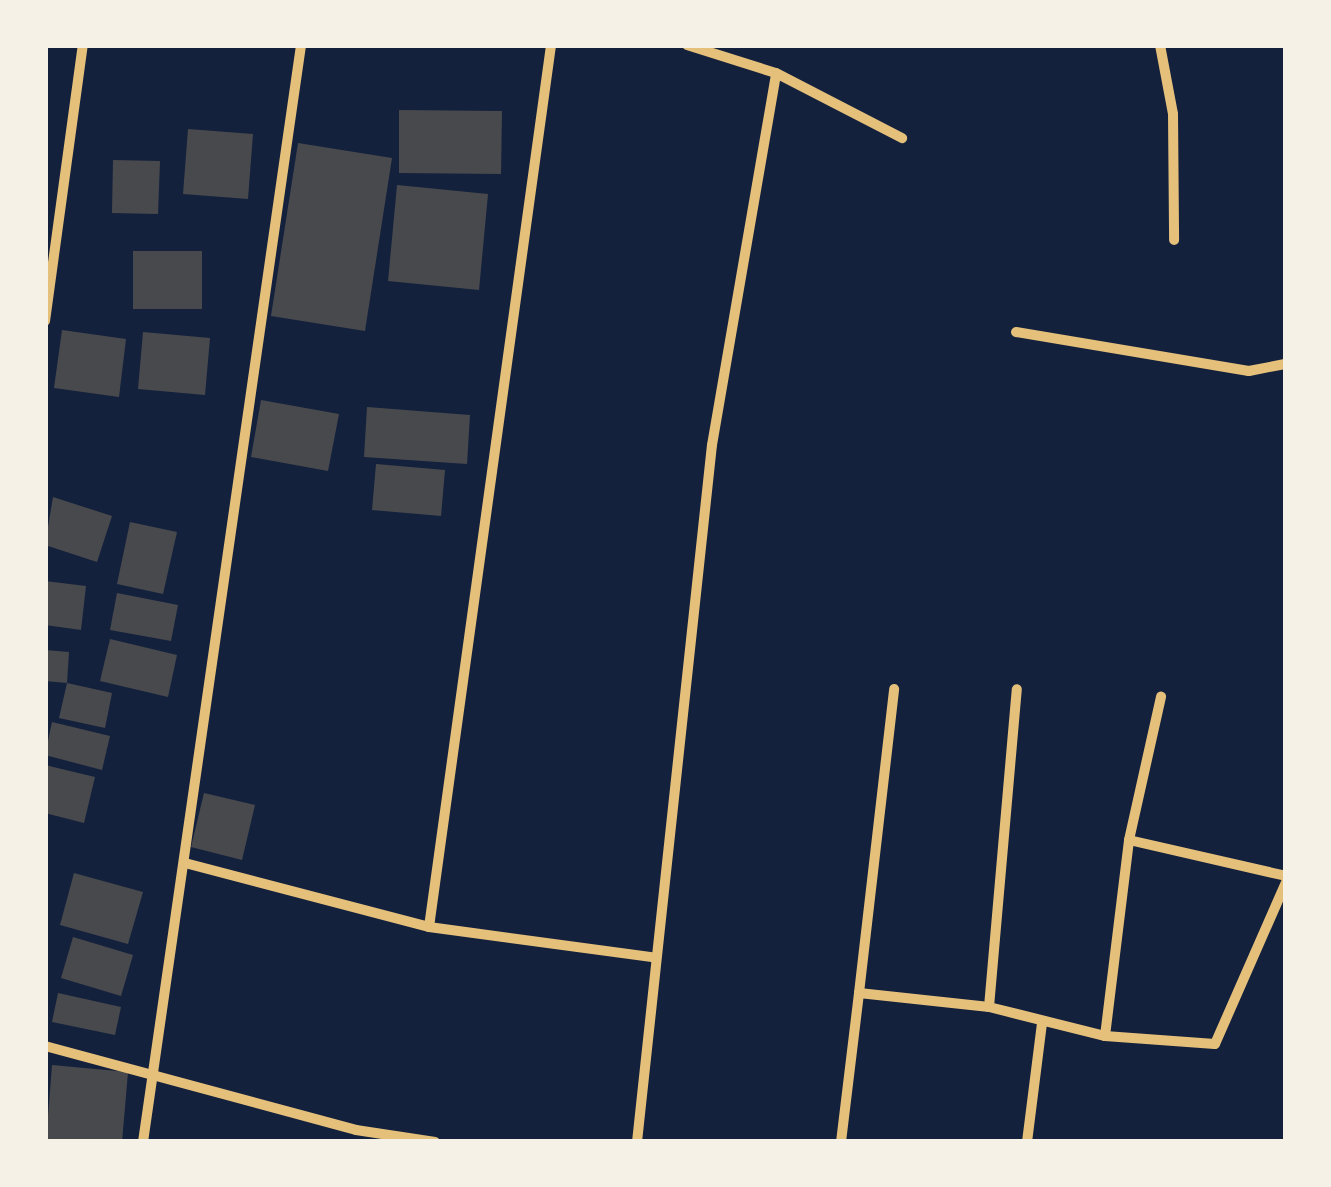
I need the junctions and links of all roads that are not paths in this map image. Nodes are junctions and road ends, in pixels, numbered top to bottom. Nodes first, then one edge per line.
1 (83, 45) edge
2 (301, 45) edge
3 (551, 45) edge
4 (687, 45) edge
5 (1160, 45) edge
6 (776, 73) junction
7 (902, 138) dead end
8 (1174, 240) dead end
9 (45, 321) edge
10 (1016, 332) dead end
11 (1286, 364) edge
12 (1017, 689) dead end
13 (894, 690) dead end
14 (1161, 697) dead end
15 (1130, 840) junction
16 (186, 863) junction
17 (1286, 879) edge
18 (429, 927) junction
19 (652, 958) junction
20 (859, 993) junction
21 (989, 1008) junction
22 (1042, 1024) junction
23 (1105, 1036) junction
24 (45, 1046) edge
25 (153, 1071) junction
26 (355, 1136) edge
27 (143, 1142) edge
28 (435, 1142) edge
29 (636, 1142) edge
30 (840, 1142) edge
31 (1027, 1142) edge

1 - 9 street
2 - 16 street
3 - 18 street
4 - 6 street
5 - 8 street
6 - 7 street
6 - 19 street
10 - 11 street
12 - 21 street
13 - 20 street
14 - 15 street
15 - 17 street
15 - 23 street
16 - 18 street
16 - 25 street
17 - 23 street
18 - 19 street
19 - 29 street
20 - 21 street
20 - 30 street
21 - 22 street
22 - 23 street
22 - 31 street
24 - 25 street
25 - 26 street
25 - 27 street
26 - 28 street

